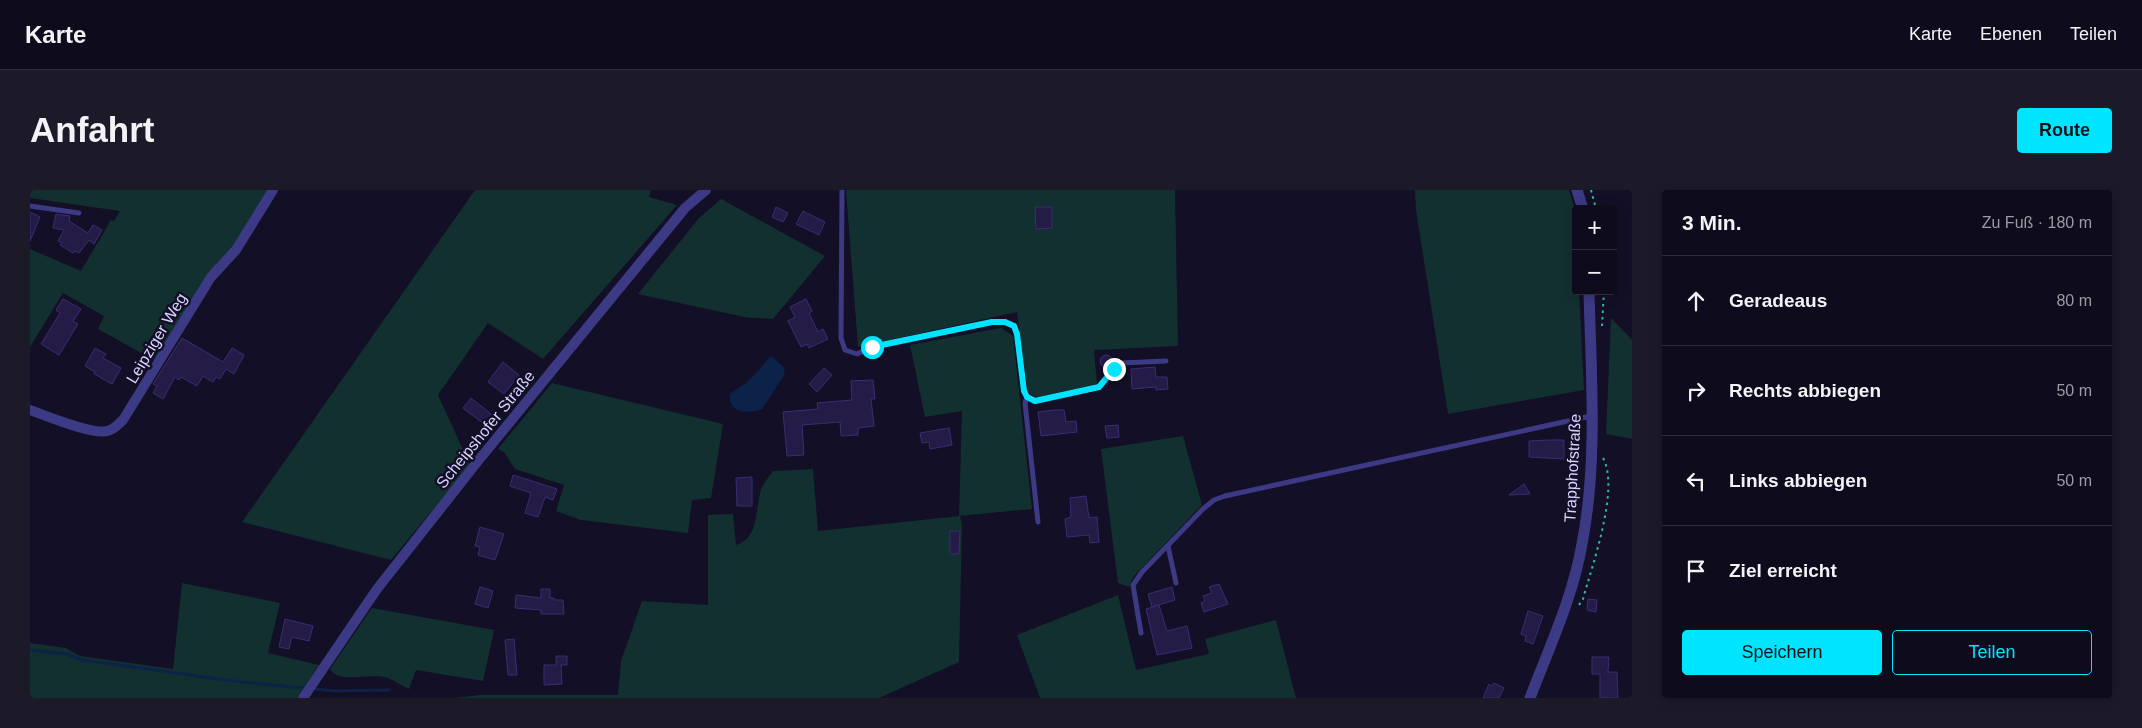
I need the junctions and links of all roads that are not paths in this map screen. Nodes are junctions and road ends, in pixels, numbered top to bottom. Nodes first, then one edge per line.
1 (273, 190) edge
2 (706, 190) edge
3 (842, 190) edge
4 (1576, 190) edge
5 (1581, 205) edge
6 (30, 206) edge
7 (79, 213) dead end
8 (1589, 295) edge
9 (1166, 360) dead end
10 (1027, 397) junction
11 (30, 410) edge
12 (1592, 416) junction
13 (1038, 522) dead end
14 (1168, 546) junction
15 (1176, 583) dead end
16 (1141, 633) dead end
17 (303, 698) edge
18 (1530, 698) edge

1 - 11 street, Leipziger Weg
2 - 17 street, Scheipshofer Straße
3 - 10 lane
4 - 5 street
6 - 7 lane
8 - 12 street, Trapphofstraße
9 - 10 lane
10 - 13 lane
12 - 14 lane
12 - 18 street, Trapphofstraße
14 - 15 lane
14 - 16 lane

